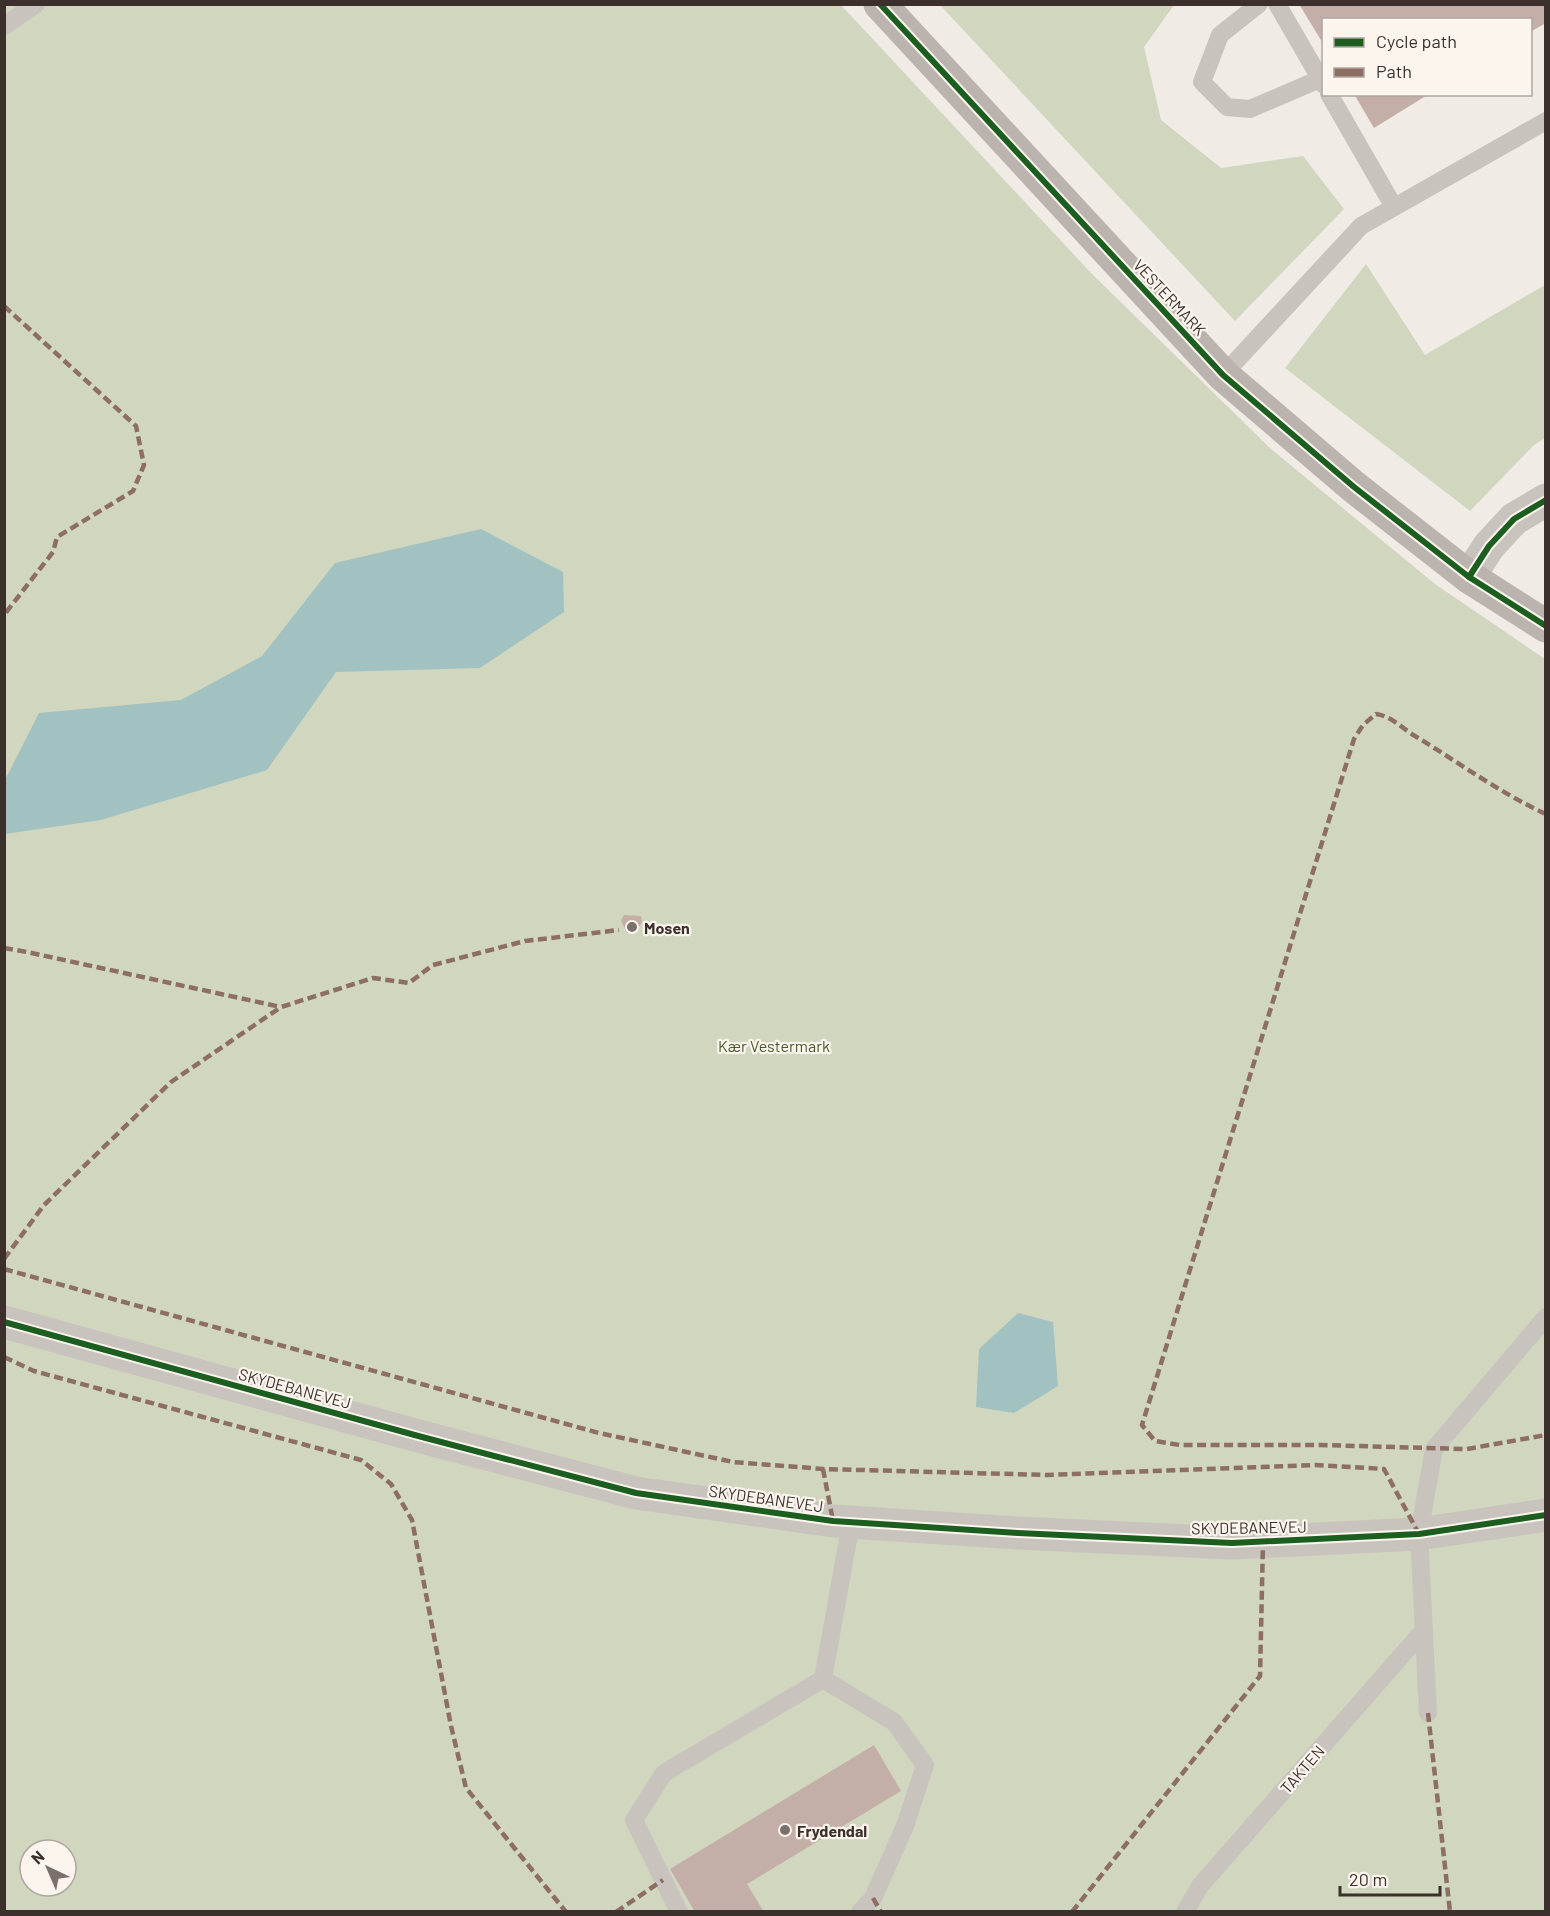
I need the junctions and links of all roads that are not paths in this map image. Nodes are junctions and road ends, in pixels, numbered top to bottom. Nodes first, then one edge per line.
1 (36, 4) edge
2 (880, 4) edge
3 (1259, 4) edge
4 (1277, 4) edge
5 (4, 26) edge
6 (1322, 83) edge
7 (1322, 87) edge
8 (1330, 96) edge
9 (1545, 121) edge
10 (1394, 207) junction
11 (1223, 375) junction
12 (1545, 500) edge
13 (1469, 577) junction
14 (1545, 626) edge
15 (1545, 1317) edge
16 (4, 1322) edge
17 (1545, 1515) edge
18 (851, 1523) junction
19 (1419, 1534) junction
20 (1424, 1630) junction
21 (824, 1679) junction
22 (1428, 1713) dead end
23 (680, 1911) edge
24 (860, 1911) edge
25 (1185, 1911) edge

1 - 5 lane
2 - 11 street, VESTERMARK
3 - 7 lane
4 - 6 lane
8 - 10 lane
9 - 10 lane
10 - 11 lane
11 - 13 street, VESTERMARK
12 - 13 street
13 - 14 street, VESTERMARK
15 - 19 lane
16 - 18 street, SKYDEBANEVEJ
17 - 19 street, SKYDEBANEVEJ
18 - 19 street, SKYDEBANEVEJ
18 - 21 lane
19 - 20 lane
20 - 22 lane
20 - 25 lane, TAKTEN
21 - 23 lane
21 - 24 lane

